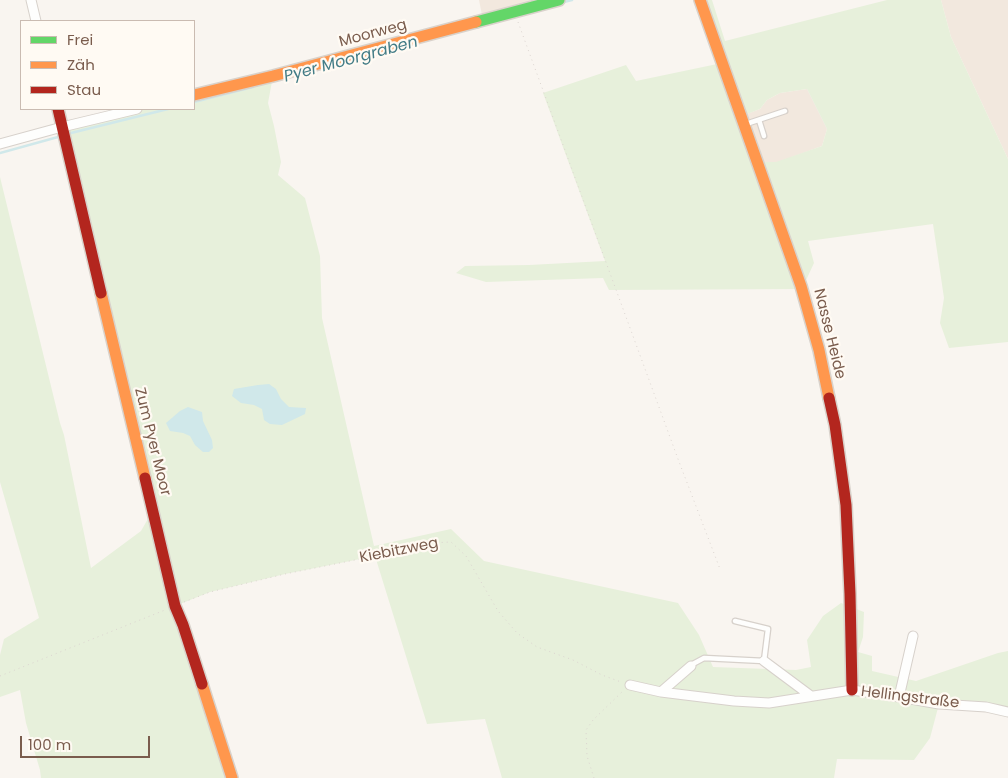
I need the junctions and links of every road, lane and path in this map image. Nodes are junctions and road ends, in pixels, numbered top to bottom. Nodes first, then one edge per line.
1 (31, 0) edge
2 (559, 0) edge
3 (700, 0) edge
4 (514, 12) junction
5 (36, 20) edge
6 (195, 95) edge
7 (58, 110) edge
8 (133, 110) edge
9 (786, 111) dead end
10 (759, 120) junction
11 (744, 125) junction
12 (62, 127) junction
13 (764, 136) dead end
14 (0, 144) edge
15 (720, 569) dead end
16 (174, 606) junction
17 (735, 621) dead end
18 (913, 636) dead end
19 (764, 661) junction
20 (691, 666) joint
21 (0, 676) edge
22 (630, 685) junction
23 (852, 690) junction
24 (661, 692) junction
25 (811, 696) junction
26 (899, 696) junction
27 (1008, 712) edge
28 (232, 778) edge
29 (594, 778) edge

1 - 5 street
2 - 4 street, Moorweg
3 - 11 street, Nasse Heide
4 - 6 street, Moorweg
4 - 15 path
7 - 12 street, Zum Pyer Moor
8 - 12 street
9 - 10 lane
10 - 11 lane
10 - 13 lane
11 - 23 street, Nasse Heide
12 - 14 street
12 - 16 street, Zum Pyer Moor
16 - 21 path
16 - 22 path, Kiebitzweg
16 - 28 street, Zum Pyer Moor
17 - 19 lane
18 - 26 street
19 - 20 lane
19 - 25 street
20 - 24 street
22 - 24 street, Hellingstraße
22 - 29 path
23 - 25 street, Hellingstraße
23 - 26 street, Hellingstraße
24 - 25 street, Hellingstraße
26 - 27 street, Hellingstraße

